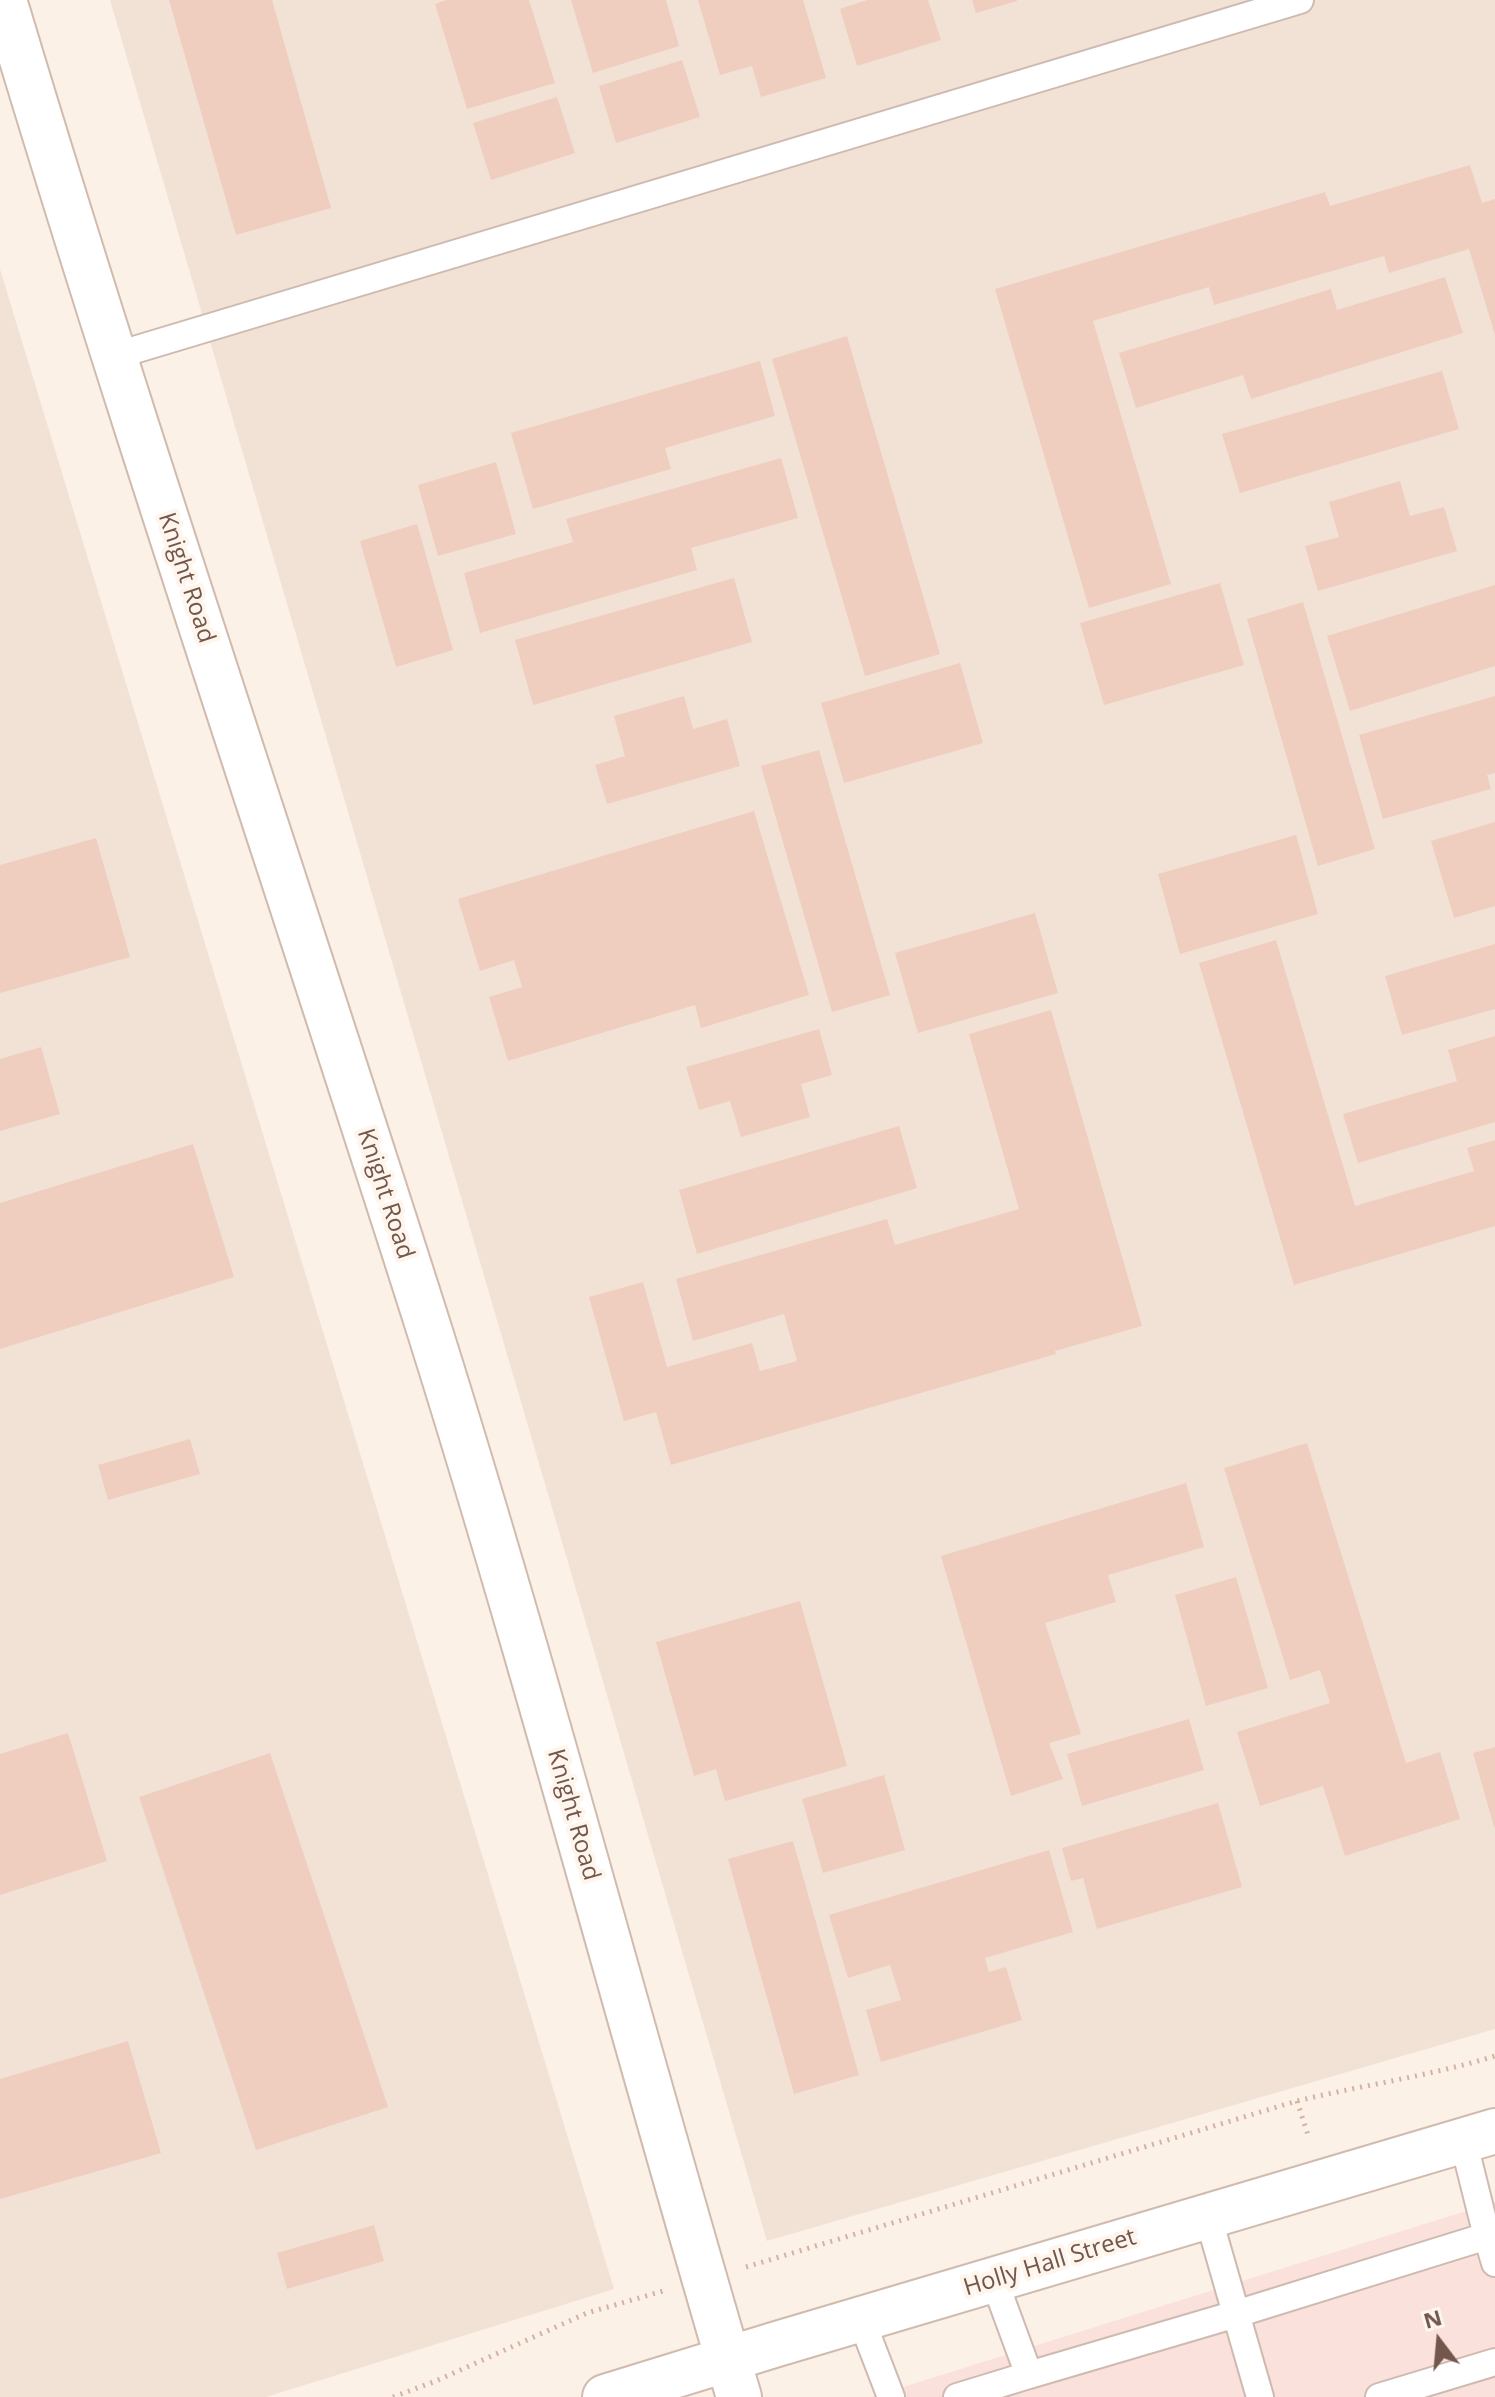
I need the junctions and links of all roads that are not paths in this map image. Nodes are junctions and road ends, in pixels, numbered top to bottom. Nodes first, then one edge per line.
1 (4, 0) edge
2 (1300, 0) edge
3 (114, 356) junction
4 (1479, 2135) edge
5 (1208, 2216) junction
6 (1491, 2234) edge
7 (1495, 2263) edge
8 (994, 2280) junction
9 (1236, 2314) junction
10 (861, 2319) junction
11 (1495, 2362) edge
12 (733, 2378) edge
13 (1024, 2383) edge
14 (968, 2396) edge
15 (605, 2397) edge
16 (891, 2397) edge
17 (1260, 2397) edge
18 (1379, 2397) edge

1 - 3 street, Knight Road
2 - 3 lane
3 - 12 street, Knight Road
4 - 5 street, Holly Hall Street
4 - 6 lane
5 - 8 street, Holly Hall Street
5 - 9 lane
6 - 7 lane
6 - 9 lane
8 - 10 street, Holly Hall Street
8 - 13 lane
9 - 13 lane
9 - 17 lane
10 - 12 street, Holly Hall Street
10 - 16 lane
11 - 18 lane
12 - 15 street, Holly Hall Street
13 - 14 lane

